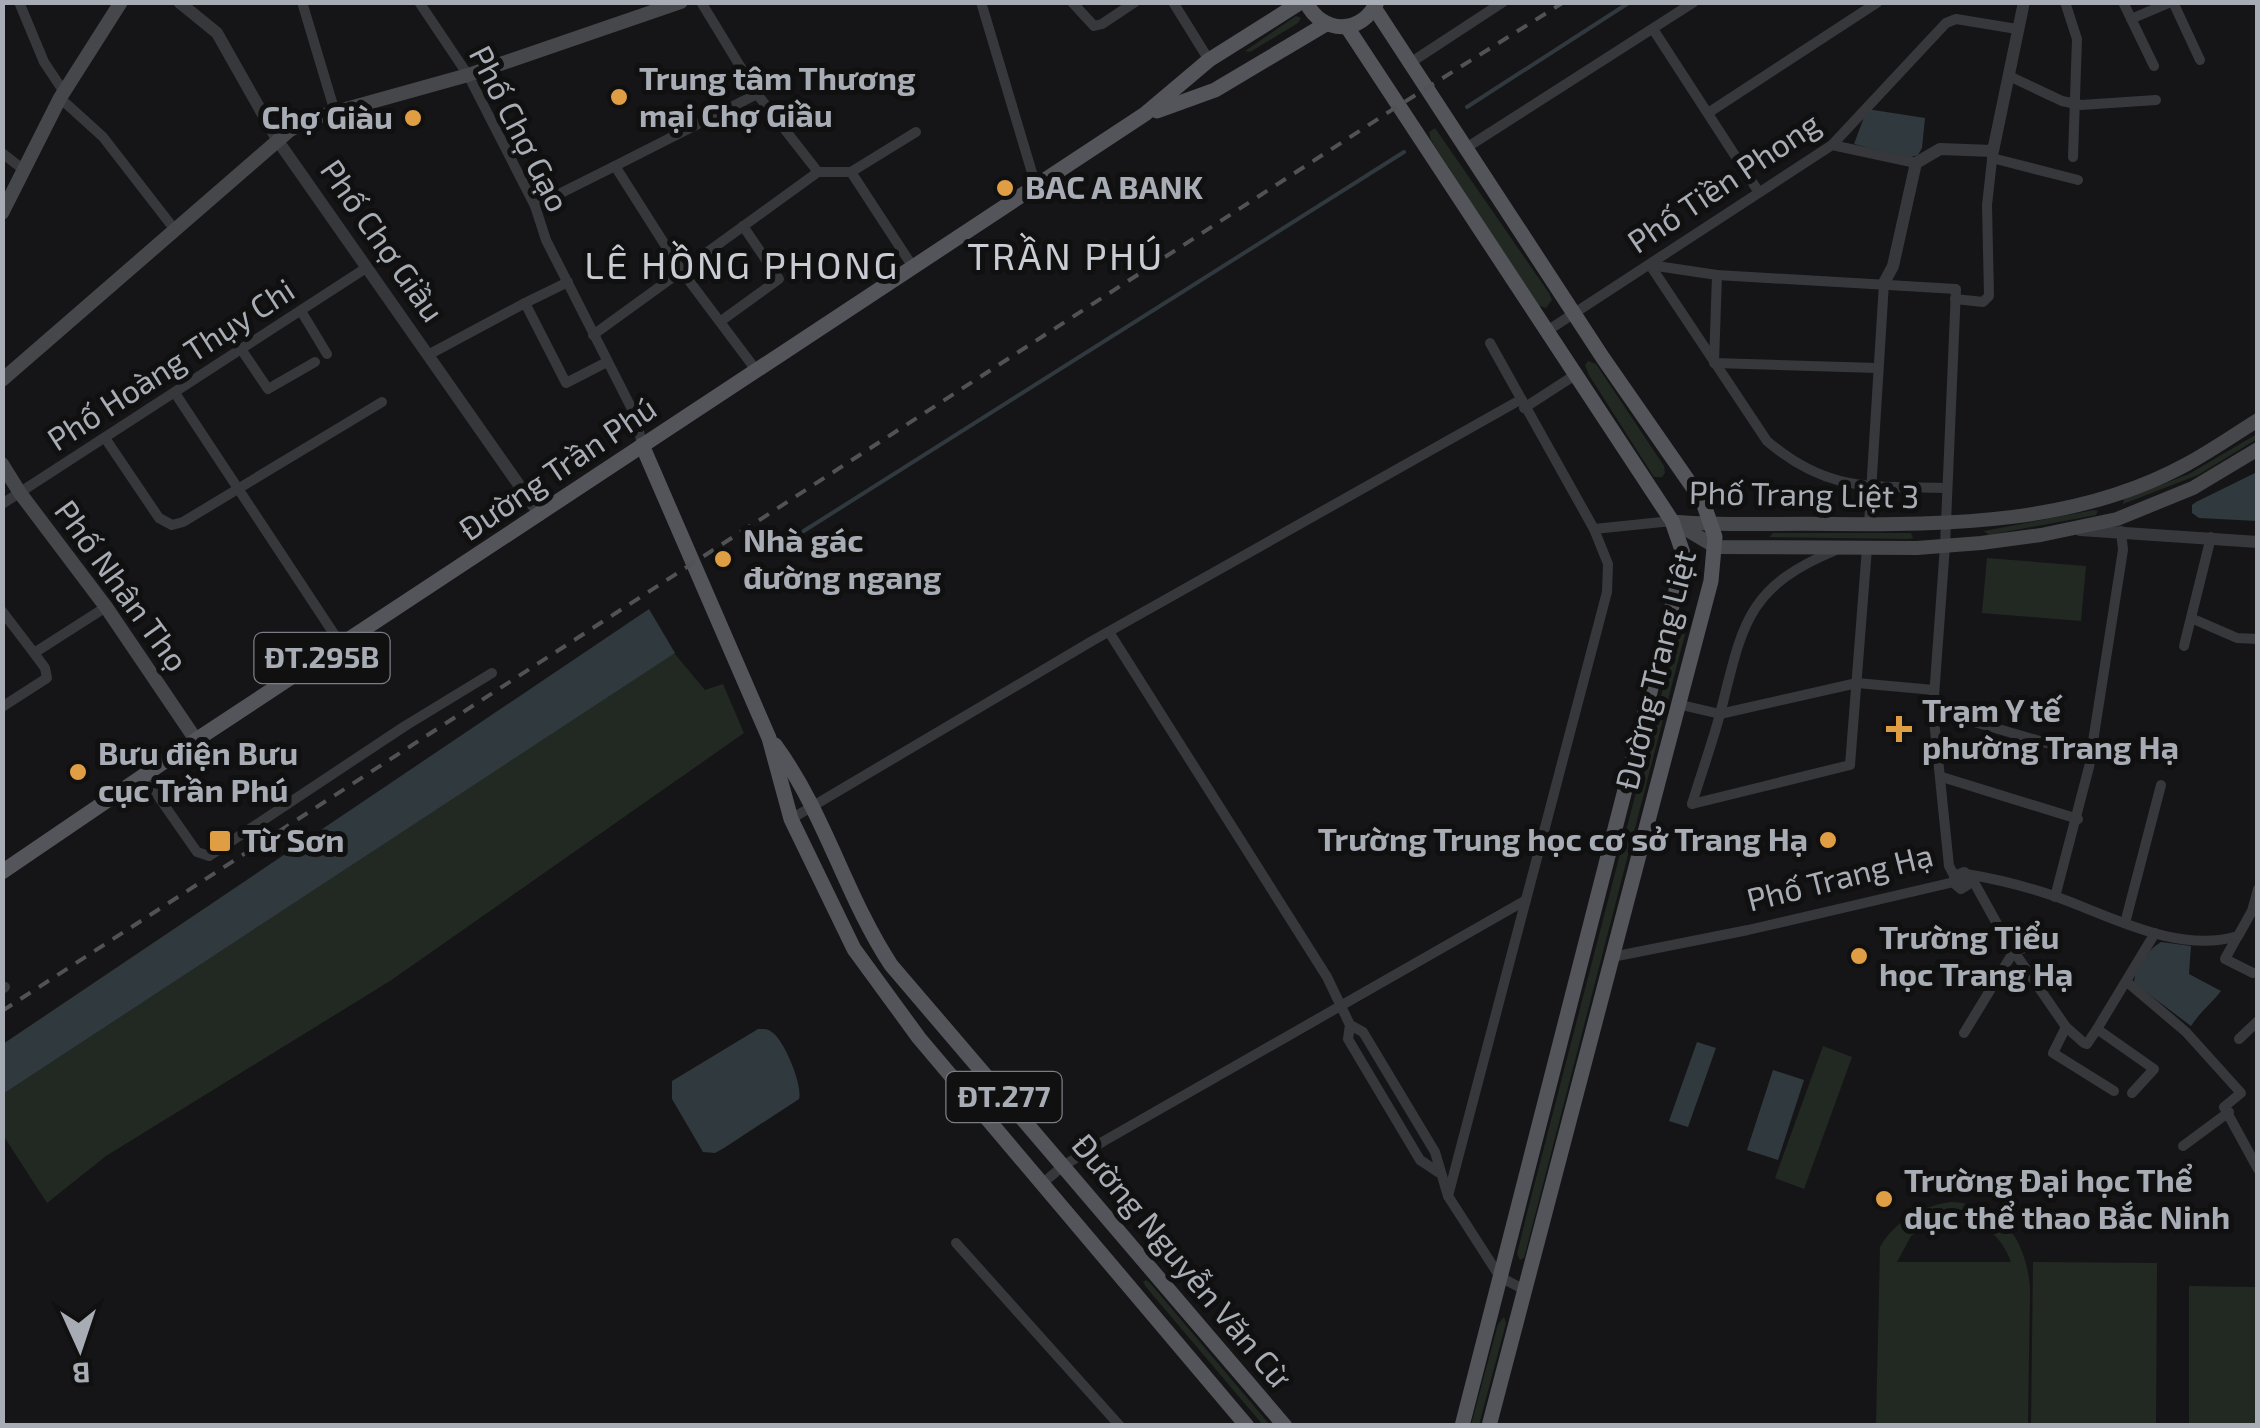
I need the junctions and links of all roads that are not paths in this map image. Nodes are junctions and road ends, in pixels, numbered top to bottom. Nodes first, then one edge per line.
1 (19, 2) edge
2 (121, 2) edge
3 (302, 2) edge
4 (419, 2) edge
5 (681, 2) edge
6 (701, 2) edge
7 (981, 2) edge
8 (1072, 2) edge
9 (1135, 2) edge
10 (1174, 2) edge
11 (1304, 2) edge
12 (1503, 2) edge
13 (1694, 2) edge
14 (1878, 2) edge
15 (2024, 2) edge
16 (2064, 2) edge
17 (2123, 2) edge
18 (2172, 2) edge
19 (181, 3) edge
20 (1376, 6) edge
21 (2131, 20) junction
22 (1326, 24) junction
23 (1347, 27) junction
24 (1653, 29) junction
25 (2017, 29) junction
26 (1209, 60) junction
27 (2200, 60) dead end
28 (1410, 63) junction
29 (2154, 66) dead end
30 (468, 75) junction
31 (2009, 76) junction
32 (1189, 78) junction
33 (1225, 84) junction
34 (757, 94) junction
35 (62, 95) junction
36 (1200, 97) junction
37 (2156, 100) dead end
38 (2076, 104) junction
39 (335, 112) junction
40 (1708, 113) junction
41 (1146, 114) junction
42 (916, 132) dead end
43 (278, 140) junction
44 (1832, 145) junction
45 (1466, 148) junction
46 (2, 152) edge
47 (1992, 154) junction
48 (2074, 157) dead end
49 (1916, 163) junction
50 (615, 166) junction
51 (24, 170) junction
52 (818, 172) junction
53 (851, 172) junction
54 (2078, 180) dead end
55 (1036, 186) junction
56 (1758, 191) junction
57 (535, 206) junction
58 (2, 213) edge
59 (743, 226) junction
60 (175, 230) junction
61 (1650, 265) junction
62 (913, 267) junction
63 (366, 268) junction
64 (681, 270) junction
65 (1718, 275) junction
66 (568, 282) junction
67 (1884, 283) junction
68 (1955, 299) junction
69 (525, 303) junction
70 (300, 311) junction
71 (1574, 312) junction
72 (721, 321) junction
73 (1546, 331) junction
74 (594, 334) junction
75 (1490, 343) dead end
76 (242, 349) junction
77 (327, 354) dead end
78 (428, 356) junction
79 (315, 362) dead end
80 (607, 362) junction
81 (1714, 363) junction
82 (1876, 368) junction
83 (756, 370) junction
84 (1575, 375) junction
85 (2, 380) edge
86 (175, 393) junction
87 (382, 402) dead end
88 (1522, 404) junction
89 (2258, 420) edge
90 (105, 438) junction
91 (642, 445) junction
92 (2258, 449) edge
93 (2, 464) edge
94 (1869, 486) junction
95 (1946, 488) junction
96 (238, 489) junction
97 (20, 493) junction
98 (2108, 495) junction
99 (2156, 503) junction
100 (2, 504) edge
101 (540, 516) junction
102 (1672, 521) junction
103 (1870, 524) junction
104 (1946, 524) junction
105 (1714, 525) junction
106 (2120, 525) junction
107 (1594, 529) junction
108 (2161, 534) junction
109 (2212, 537) junction
110 (2258, 542) edge
111 (1944, 546) junction
112 (1716, 547) junction
113 (1840, 548) junction
114 (1867, 548) junction
115 (106, 607) junction
116 (2, 612) edge
117 (2191, 618) junction
118 (1109, 632) junction
119 (2258, 639) edge
120 (342, 646) junction
121 (2184, 646) dead end
122 (34, 653) junction
123 (492, 673) dead end
124 (1857, 683) junction
125 (1934, 690) junction
126 (1678, 704) junction
127 (2, 707) edge
128 (1933, 710) junction
129 (1720, 714) junction
130 (769, 738) junction
131 (196, 740) junction
132 (2091, 756) junction
133 (144, 776) junction
134 (1942, 777) junction
135 (2161, 784) dead end
136 (815, 808) junction
137 (2078, 819) junction
138 (791, 820) junction
139 (2, 872) edge
140 (1961, 878) junction
141 (2258, 889) edge
142 (2055, 897) junction
143 (1526, 900) junction
144 (2125, 923) junction
145 (2155, 933) junction
146 (2238, 936) junction
147 (2055, 940) dead end
148 (2014, 951) junction
149 (1612, 957) junction
150 (2253, 973) dead end
151 (2126, 982) junction
152 (1340, 1006) junction
153 (2258, 1021) edge
154 (2066, 1027) junction
155 (2097, 1029) junction
156 (1964, 1033) dead end
157 (2239, 1038) dead end
158 (2114, 1091) dead end
159 (2132, 1094) dead end
160 (2229, 1112) junction
161 (2183, 1146) dead end
162 (1063, 1166) junction
163 (2258, 1169) edge
164 (1044, 1182) junction
165 (1448, 1196) junction
166 (956, 1243) dead end
167 (1143, 1260) junction
168 (1124, 1276) junction
169 (1500, 1277) junction
170 (1525, 1290) junction
171 (1116, 1424) edge
172 (1247, 1426) edge
173 (1285, 1426) edge
174 (1462, 1426) edge
175 (1489, 1426) edge

1 - 35 street
2 - 35 main road
3 - 39 street
4 - 30 street, Phố Chợ Gạo
5 - 30 main road
6 - 34 street
7 - 55 street
8 - 9 street
10 - 26 street
11 - 22 main road
11 - 26 main road, Đường Trần Phú / ĐT.295B
12 - 28 street
13 - 24 street
14 - 40 street
15 - 25 street
16 - 38 street
17 - 21 street
18 - 21 street
18 - 27 street
19 - 43 street, Phố Chợ Giầu
20 - 23 main road
20 - 28 main road, Đường Trang Liệt
21 - 29 street
22 - 23 main road
22 - 33 main road, Đường Trần Phú / ĐT.295B
23 - 73 main road, Đường Trang Liệt
24 - 40 street
24 - 45 street
25 - 31 street
25 - 44 street, Phố Tiền Phong
26 - 32 main road, Đường Trần Phú / ĐT.295B
26 - 33 main road
28 - 45 main road, Đường Trang Liệt
30 - 39 main road
30 - 57 street, Phố Chợ Gạo
31 - 38 street
31 - 47 street
32 - 36 main road
32 - 41 main road, Đường Trần Phú / ĐT.295B
33 - 36 main road, Đường Trần Phú / ĐT.295B
34 - 50 street
34 - 52 street
35 - 51 main road
35 - 60 street
36 - 41 main road, Đường Trần Phú / ĐT.295B
37 - 38 street
38 - 48 street
39 - 43 main road
40 - 56 street
41 - 55 main road, Đường Trần Phú / ĐT.295B
42 - 53 street
43 - 60 main road
43 - 63 street, Phố Chợ Giầu
44 - 49 street
44 - 56 street, Phố Tiền Phong
45 - 71 main road, Đường Trang Liệt
46 - 51 street
47 - 49 street
47 - 54 street
47 - 68 street
49 - 67 street
50 - 57 street
50 - 64 street
51 - 58 main road
52 - 53 street
52 - 59 street
53 - 62 street
55 - 62 main road, Đường Trần Phú / ĐT.295B
56 - 61 street, Phố Tiền Phong
57 - 66 street, Phố Chợ Gạo
59 - 64 street
59 - 72 street
60 - 85 main road
61 - 65 street
61 - 71 street, Phố Tiền Phong
61 - 81 street
62 - 83 main road, Đường Trần Phú / ĐT.295B
63 - 70 street, Phố Hoàng Thụy Chi
63 - 78 street, Phố Chợ Giầu
64 - 72 street
64 - 74 street
65 - 67 street
65 - 81 street
66 - 69 street
66 - 74 street, Phố Chợ Gạo
67 - 68 street
67 - 82 street
68 - 95 street, Phố Trang Hạ
69 - 78 street
69 - 80 street
70 - 76 street, Phố Hoàng Thụy Chi
70 - 77 street
71 - 73 street, Phố Tiền Phong
71 - 105 main road, Đường Trang Liệt
72 - 83 street
73 - 84 main road, Đường Trang Liệt
74 - 80 street, Phố Chợ Gạo
75 - 88 street
76 - 79 street
76 - 86 street, Phố Hoàng Thụy Chi
78 - 101 street, Phố Chợ Giầu
80 - 91 street, Phố Chợ Gạo
81 - 82 street
81 - 94 street
82 - 94 street
83 - 91 main road, Đường Trần Phú / ĐT.295B
84 - 88 street
84 - 102 main road, Đường Trang Liệt
86 - 90 street, Phố Hoàng Thụy Chi
86 - 96 street
87 - 96 street
88 - 107 street
88 - 118 street
89 - 98 main road, Phố Trang Liệt 3
90 - 96 street
90 - 97 street, Phố Hoàng Thụy Chi
91 - 101 main road, Đường Trần Phú / ĐT.295B
91 - 130 main road, Đường Nguyễn Văn Cừ / ĐT.277
92 - 99 main road, Phố Trang Liệt 3
93 - 97 main road, Phố Nhân Thọ
94 - 95 street
94 - 103 street
95 - 104 street, Phố Trang Hạ
96 - 120 street
97 - 100 street, Phố Hoàng Thụy Chi
97 - 115 main road, Phố Nhân Thọ
98 - 104 main road, Phố Trang Liệt 3
98 - 106 main road
99 - 106 main road, Phố Trang Liệt 3
99 - 108 street
101 - 120 main road, Đường Trần Phú / ĐT.295B
102 - 105 main road, Phố Trang Liệt 3
102 - 107 street
102 - 112 main road, Phố Trang Liệt 3
102 - 169 main road, Đường Trang Liệt
103 - 104 main road, Phố Trang Liệt 3
103 - 105 main road, Phố Trang Liệt 3
104 - 111 street, Phố Trang Hạ
105 - 112 main road, Đường Trang Liệt
106 - 108 street, Phố Trang Liệt 3
106 - 111 main road, Phố Trang Liệt 3
106 - 132 street
107 - 143 street
108 - 109 street, Phố Trang Liệt 3
109 - 110 street, Phố Trang Liệt 3
109 - 117 street
111 - 114 main road, Phố Trang Liệt 3
111 - 125 street, Phố Trang Hạ
112 - 113 main road, Phố Trang Liệt 3
112 - 126 main road, Đường Trang Liệt
113 - 114 main road, Phố Trang Liệt 3
113 - 129 street
114 - 124 street
115 - 122 street
115 - 131 main road, Phố Nhân Thọ
116 - 122 street
117 - 119 street
117 - 121 street
118 - 136 street
118 - 152 street
120 - 131 main road, Đường Trần Phú / ĐT.295B
122 - 127 street
123 - 133 street
124 - 125 street
124 - 129 street
124 - 129 street
125 - 128 street, Phố Trang Hạ
126 - 129 street
126 - 149 main road, Đường Trang Liệt
128 - 132 street
128 - 134 street, Phố Trang Hạ
130 - 136 main road, Đường Nguyễn Văn Cừ / ĐT.277
130 - 138 main road, Đường Nguyễn Văn Cừ / ĐT.277
131 - 133 main road, Đường Trần Phú / ĐT.295B
132 - 137 street
133 - 139 main road, Đường Trần Phú / ĐT.295B
134 - 137 street
134 - 140 street, Phố Trang Hạ
135 - 144 street
136 - 138 street
136 - 162 main road, Đường Nguyễn Văn Cừ / ĐT.277
137 - 142 street
138 - 164 main road, Đường Nguyễn Văn Cừ / ĐT.277
140 - 142 street
140 - 148 street
140 - 149 street, Phố Trang Hạ
141 - 146 street
142 - 144 street
143 - 152 street
143 - 165 street
144 - 145 street
145 - 146 street
145 - 151 street
146 - 150 street
147 - 148 street
148 - 154 street
148 - 156 street
149 - 170 main road, Đường Trang Liệt
151 - 155 street
151 - 160 street
152 - 162 street
152 - 165 street
153 - 157 street
154 - 155 street
154 - 158 street
155 - 159 street
160 - 161 street
160 - 163 street
162 - 164 street
162 - 167 main road, Đường Nguyễn Văn Cừ / ĐT.277
164 - 168 main road, Đường Nguyễn Văn Cừ / ĐT.277
165 - 169 street
166 - 171 street
167 - 168 main road
167 - 173 main road, Đường Nguyễn Văn Cừ / ĐT.277
168 - 172 main road, Đường Nguyễn Văn Cừ / ĐT.277
169 - 170 street
169 - 174 main road, Đường Trang Liệt
170 - 175 main road, Đường Trang Liệt

